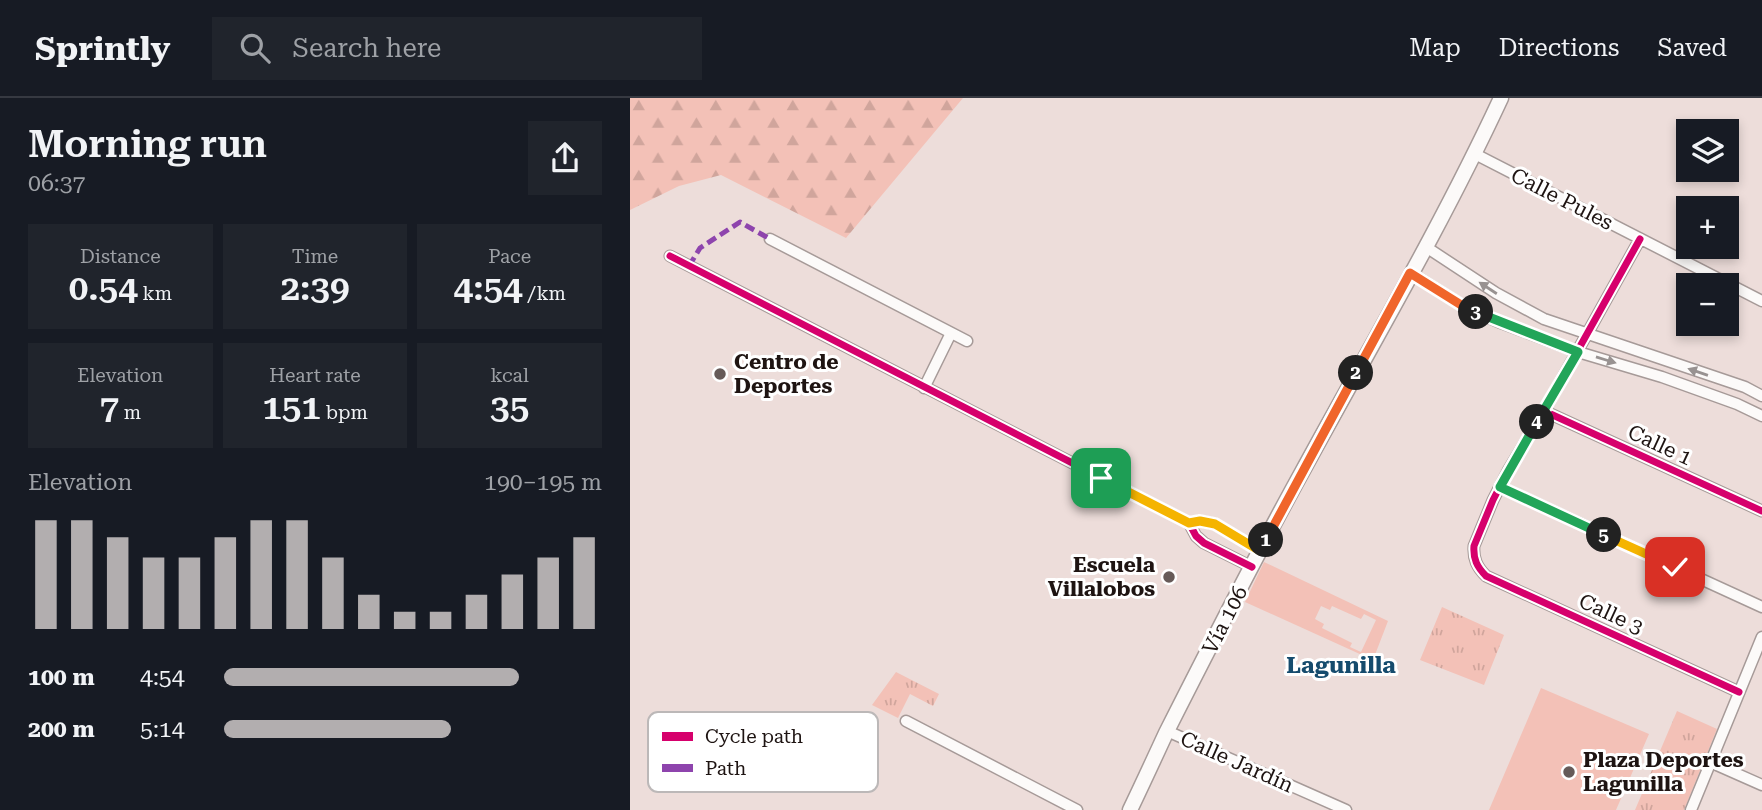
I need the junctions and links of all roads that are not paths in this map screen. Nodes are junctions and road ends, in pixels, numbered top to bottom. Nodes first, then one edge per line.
1 (1501, 98) edge
2 (1475, 153) junction
3 (770, 239) dead end
4 (1640, 239) junction
5 (1426, 247) junction
6 (670, 256) dead end
7 (1410, 273) junction
8 (1762, 301) edge
9 (951, 333) junction
10 (1587, 334) junction
11 (967, 341) dead end
12 (1578, 352) junction
13 (924, 388) junction
14 (1762, 396) edge
15 (1544, 411) junction
16 (1762, 416) edge
17 (1500, 487) junction
18 (1762, 511) edge
19 (1189, 523) junction
20 (1260, 551) junction
21 (1252, 567) junction
22 (1762, 607) edge
23 (1762, 637) edge
24 (1739, 692) junction
25 (906, 721) dead end
26 (1167, 732) junction
27 (1710, 762) junction
28 (1762, 785) edge
29 (1077, 810) edge
30 (1130, 810) edge
31 (1346, 810) edge
32 (1691, 810) edge

1 - 2 main road, Vía 106
2 - 4 street, Calle Pules
2 - 5 main road, Vía 106
3 - 9 street
4 - 8 street, Calle Pules
4 - 10 street
5 - 7 main road, Vía 106
10 -> 5 street
6 - 13 street
7 - 12 street
7 - 20 main road, Vía 106
9 - 11 street
9 - 13 street
10 - 12 street
14 -> 10 street
12 - 15 street
12 -> 16 street
13 - 19 street
15 - 17 street
15 - 18 street, Calle 1
17 - 22 street
17 - 24 street, Calle 3
19 - 20 street
19 - 21 street
20 - 21 main road, Vía 106
21 - 26 main road, Vía 106
23 - 24 street
24 - 27 street
25 - 29 street
26 - 30 main road, Vía 106
26 - 31 street, Calle Jardín
27 - 28 street
27 - 32 street

